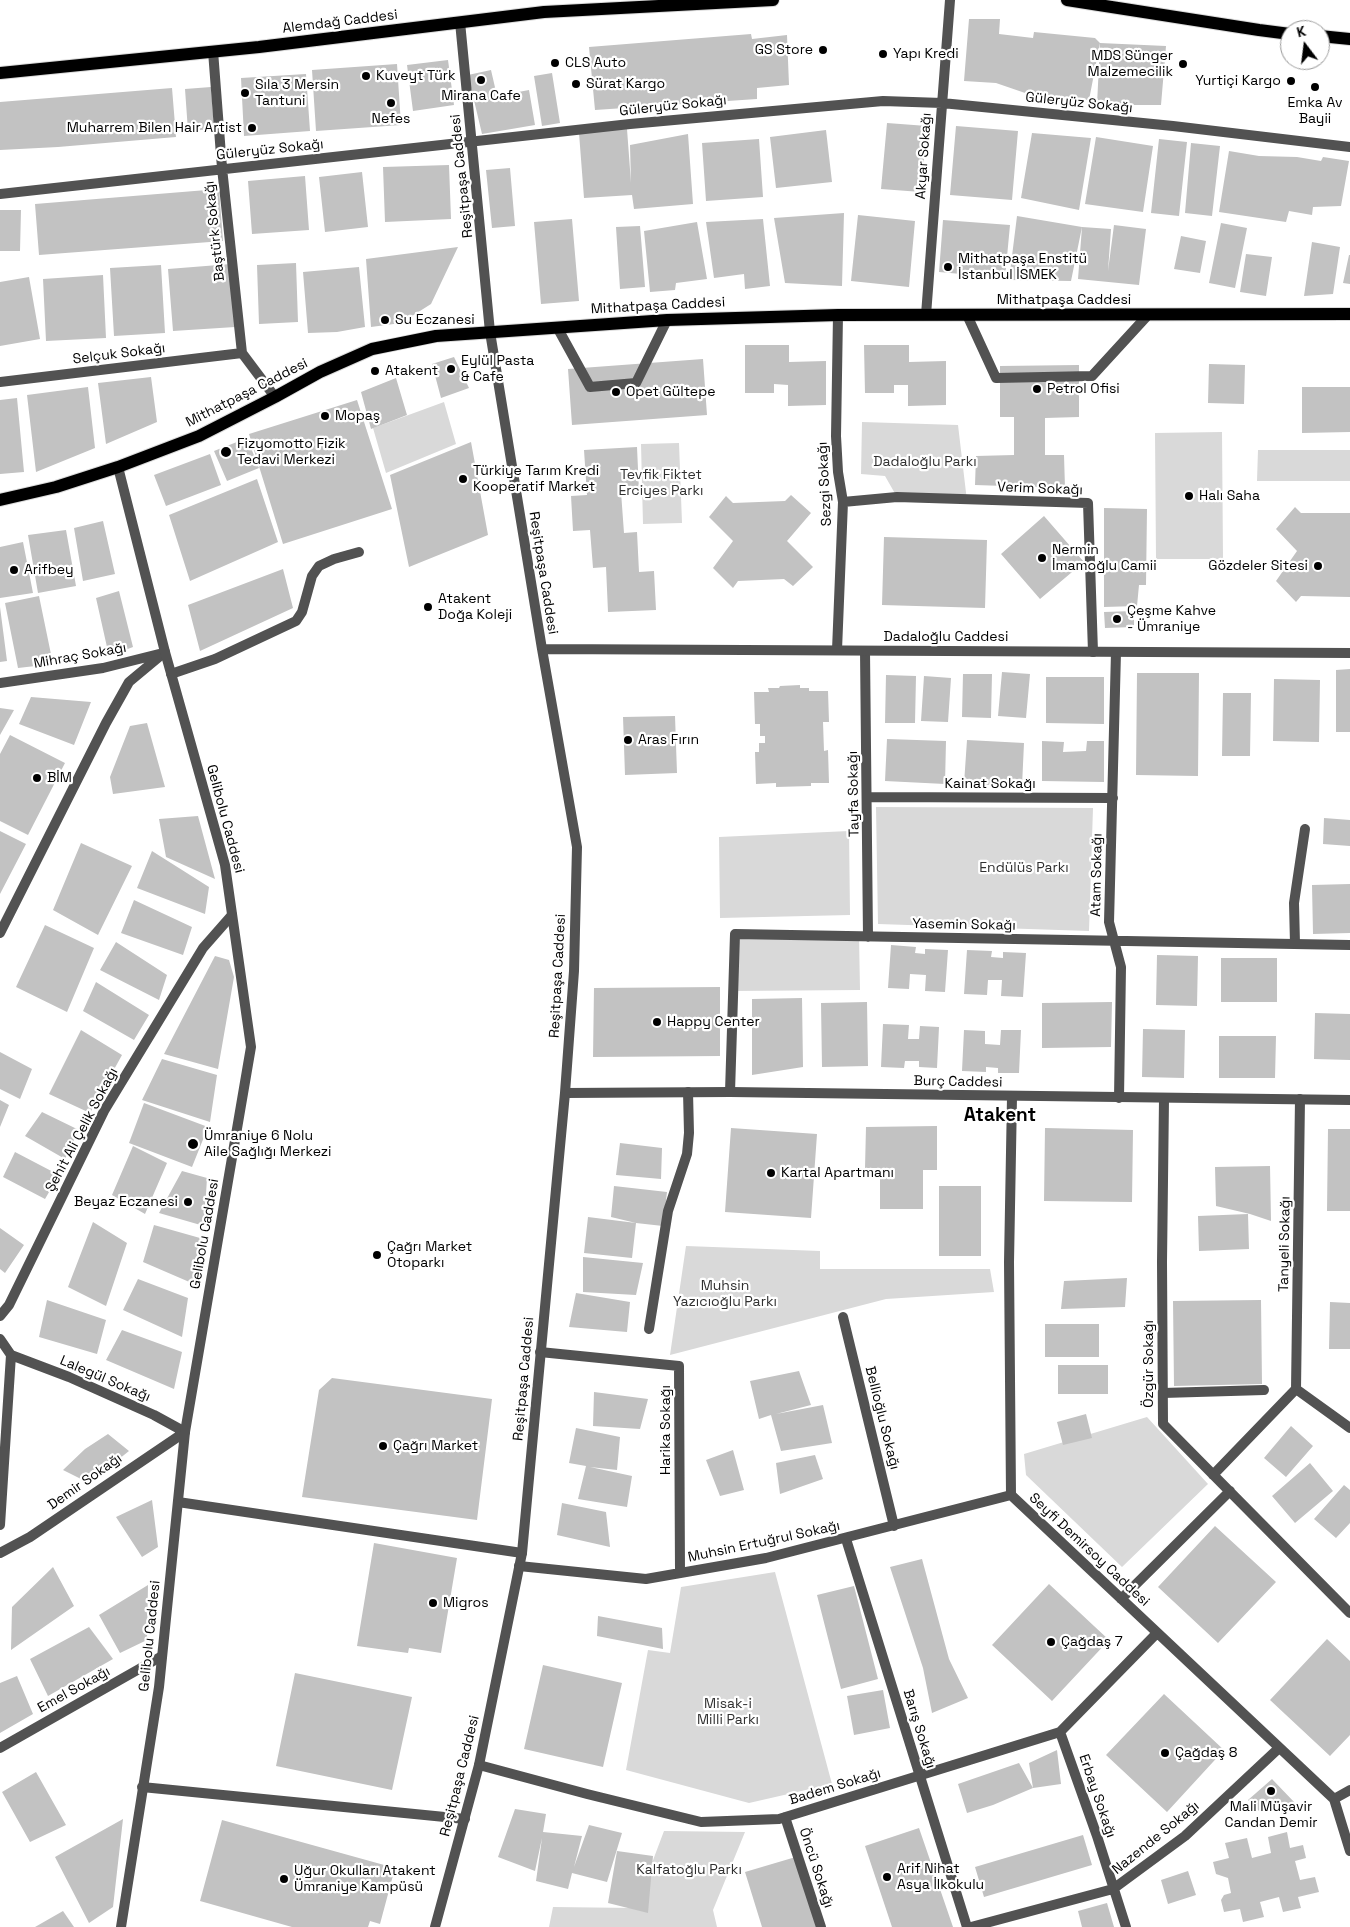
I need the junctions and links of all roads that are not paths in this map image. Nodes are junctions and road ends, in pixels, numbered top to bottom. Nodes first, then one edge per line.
1 (773, 0) edge
2 (950, 0) edge
3 (1067, 0) edge
4 (460, 22) junction
5 (1280, 33) edge
6 (1330, 37) edge
7 (1350, 39) edge
8 (213, 50) junction
9 (0, 73) edge
10 (942, 103) junction
11 (473, 142) junction
12 (1350, 147) edge
13 (222, 168) junction
14 (0, 194) edge
15 (1350, 314) edge
16 (838, 315) junction
17 (926, 315) junction
18 (967, 315) junction
19 (1147, 316) junction
20 (667, 320) junction
21 (557, 327) junction
22 (490, 332) junction
23 (242, 354) junction
24 (0, 382) edge
25 (275, 398) junction
26 (118, 467) junction
27 (0, 500) edge
28 (843, 502) junction
29 (359, 552) dead end
30 (542, 649) junction
31 (837, 650) junction
32 (865, 651) junction
33 (165, 652) junction
34 (1093, 652) junction
35 (1116, 652) junction
36 (1350, 653) edge
37 (171, 674) junction
38 (0, 683) edge
39 (868, 797) junction
40 (1112, 798) junction
41 (1305, 829) dead end
42 (232, 915) junction
43 (0, 933) edge
44 (868, 937) junction
45 (1114, 942) junction
46 (1295, 944) junction
47 (1350, 945) edge
48 (688, 1092) junction
49 (730, 1092) junction
50 (565, 1093) junction
51 (1012, 1097) junction
52 (1119, 1098) junction
53 (1164, 1099) junction
54 (1300, 1099) junction
55 (1350, 1100) edge
56 (0, 1316) edge
57 (843, 1317) dead end
58 (649, 1330) dead end
59 (0, 1339) edge
60 (540, 1352) junction
61 (11, 1355) junction
62 (1296, 1389) junction
63 (1264, 1390) dead end
64 (1163, 1393) junction
65 (1350, 1428) edge
66 (185, 1432) junction
67 (1213, 1475) junction
68 (1230, 1491) junction
69 (1011, 1495) junction
70 (178, 1502) junction
71 (0, 1525) edge
72 (894, 1526) junction
73 (846, 1539) junction
74 (0, 1553) edge
75 (522, 1553) junction
76 (519, 1566) junction
77 (680, 1573) junction
78 (1121, 1599) junction
79 (1350, 1613) edge
80 (1157, 1633) junction
81 (162, 1656) junction
82 (1060, 1732) junction
83 (0, 1748) edge
84 (1279, 1748) junction
85 (479, 1765) junction
86 (919, 1775) junction
87 (142, 1786) junction
88 (1350, 1790) edge
89 (1334, 1800) junction
90 (785, 1817) junction
91 (465, 1819) junction
92 (1350, 1851) edge
93 (1113, 1889) junction
94 (121, 1927) edge
95 (435, 1927) edge
96 (821, 1927) edge
97 (969, 1927) edge
98 (1126, 1927) edge

1 - 4 main road, Alemdağ Caddesi
2 - 10 street, Akyar Sokağı
3 - 5 main road
4 - 8 main road, Alemdağ Caddesi
4 - 11 street, Reşitpaşa Caddesi
6 - 7 main road
8 - 9 main road, Alemdağ Caddesi
8 - 13 street, Baştürk Sokağı
10 - 11 street, Güleryüz Sokağı
10 - 12 street, Güleryüz Sokağı
10 - 17 street, Akyar Sokağı
11 - 13 street, Güleryüz Sokağı
11 - 22 street, Reşitpaşa Caddesi
13 - 14 street, Güleryüz Sokağı
13 - 23 street, Baştürk Sokağı
15 - 19 main road, Mithatpaşa Caddesi
16 - 17 main road, Mithatpaşa Caddesi
16 - 20 main road, Mithatpaşa Caddesi
16 - 28 street, Sezgi Sokağı
17 - 18 main road, Mithatpaşa Caddesi
18 - 19 main road, Mithatpaşa Caddesi
18 - 19 street
20 - 21 main road, Mithatpaşa Caddesi
20 - 21 street
21 - 22 main road, Mithatpaşa Caddesi
22 - 25 main road, Mithatpaşa Caddesi
22 - 30 street, Reşitpaşa Caddesi
23 - 24 street, Selçuk Sokağı
23 - 25 street
25 - 26 main road, Mithatpaşa Caddesi
26 - 27 main road, Mithatpaşa Caddesi
26 - 33 street, Gelibolu Caddesi
28 - 31 street, Sezgi Sokağı
28 - 34 street, Verim Sokağı
29 - 37 street
30 - 31 street, Dadaloğlu Caddesi
30 - 50 street, Reşitpaşa Caddesi
31 - 32 street, Dadaloğlu Caddesi
32 - 34 street, Dadaloğlu Caddesi
32 - 39 street, Tayfa Sokağı
33 - 37 street, Gelibolu Caddesi
33 - 38 street, Mihraç Sokağı
33 - 43 street
34 - 35 street, Dadaloğlu Caddesi
35 - 36 street, Dadaloğlu Caddesi
35 - 40 street, Atam Sokağı
37 - 42 street, Gelibolu Caddesi
39 - 40 street, Kainat Sokağı
39 - 44 street, Tayfa Sokağı
40 - 45 street, Atam Sokağı
41 - 46 street
42 - 56 street, Şehit Ali Çelik Sokağı
42 - 66 street, Gelibolu Caddesi
44 - 45 street, Yasemin Sokağı
44 - 49 street, Yasemin Sokağı
45 - 46 street, Yasemin Sokağı
45 - 52 street, Atam Sokağı
46 - 47 street, Yasemin Sokağı
48 - 49 street, Burç Caddesi
48 - 50 street, Burç Caddesi
48 - 58 street
49 - 51 street, Burç Caddesi
50 - 60 street, Reşitpaşa Caddesi
51 - 52 street, Burç Caddesi
51 - 69 street, Seyfi Demirsoy Caddesi
52 - 53 street, Burç Caddesi
53 - 54 street, Burç Caddesi
53 - 64 street, Özgür Sokağı
54 - 55 street, Burç Caddesi
54 - 62 street, Tanyeli Sokağı
57 - 72 street, Bellioğlu Sokağı
59 - 61 street
60 - 75 street, Reşitpaşa Caddesi
60 - 77 street, Harika Sokağı
61 - 66 street, Lalegül Sokağı
61 - 71 street
62 - 65 street
62 - 67 street
63 - 64 street
64 - 67 street, Özgür Sokağı
66 - 70 street, Gelibolu Caddesi
66 - 74 street, Demir Sokağı
67 - 68 street, Özgür Sokağı
68 - 78 street
68 - 79 street, Özgür Sokağı
69 - 72 street, Muhsin Ertuğrul Sokağı
69 - 78 street, Seyfi Demirsoy Caddesi
70 - 75 street
70 - 81 street, Gelibolu Caddesi
72 - 73 street, Muhsin Ertuğrul Sokağı
73 - 77 street, Muhsin Ertuğrul Sokağı
73 - 86 street, Barış Sokağı
75 - 76 street, Reşitpaşa Caddesi
76 - 77 street, Muhsin Ertuğrul Sokağı
76 - 85 street, Reşitpaşa Caddesi
78 - 80 street, Seyfi Demirsoy Caddesi
80 - 82 street, Badem Sokağı
80 - 84 street, Seyfi Demirsoy Caddesi
81 - 83 street, Emel Sokağı
81 - 87 street, Gelibolu Caddesi
82 - 86 street, Badem Sokağı
82 - 93 street, Erbay Sokağı
84 - 89 street, Seyfi Demirsoy Caddesi
84 - 93 street, Nazende Sokağı
85 - 90 street, Badem Sokağı
85 - 91 street, Reşitpaşa Caddesi
86 - 90 street, Badem Sokağı
86 - 97 street, Barış Sokağı
87 - 91 street
87 - 94 street, Gelibolu Caddesi
88 - 89 street
89 - 92 street, Seyfi Demirsoy Caddesi
90 - 96 street, Öncü Sokağı
91 - 95 street, Reşitpaşa Caddesi
93 - 97 street, Nazende Sokağı
93 - 98 street, Erbay Sokağı

